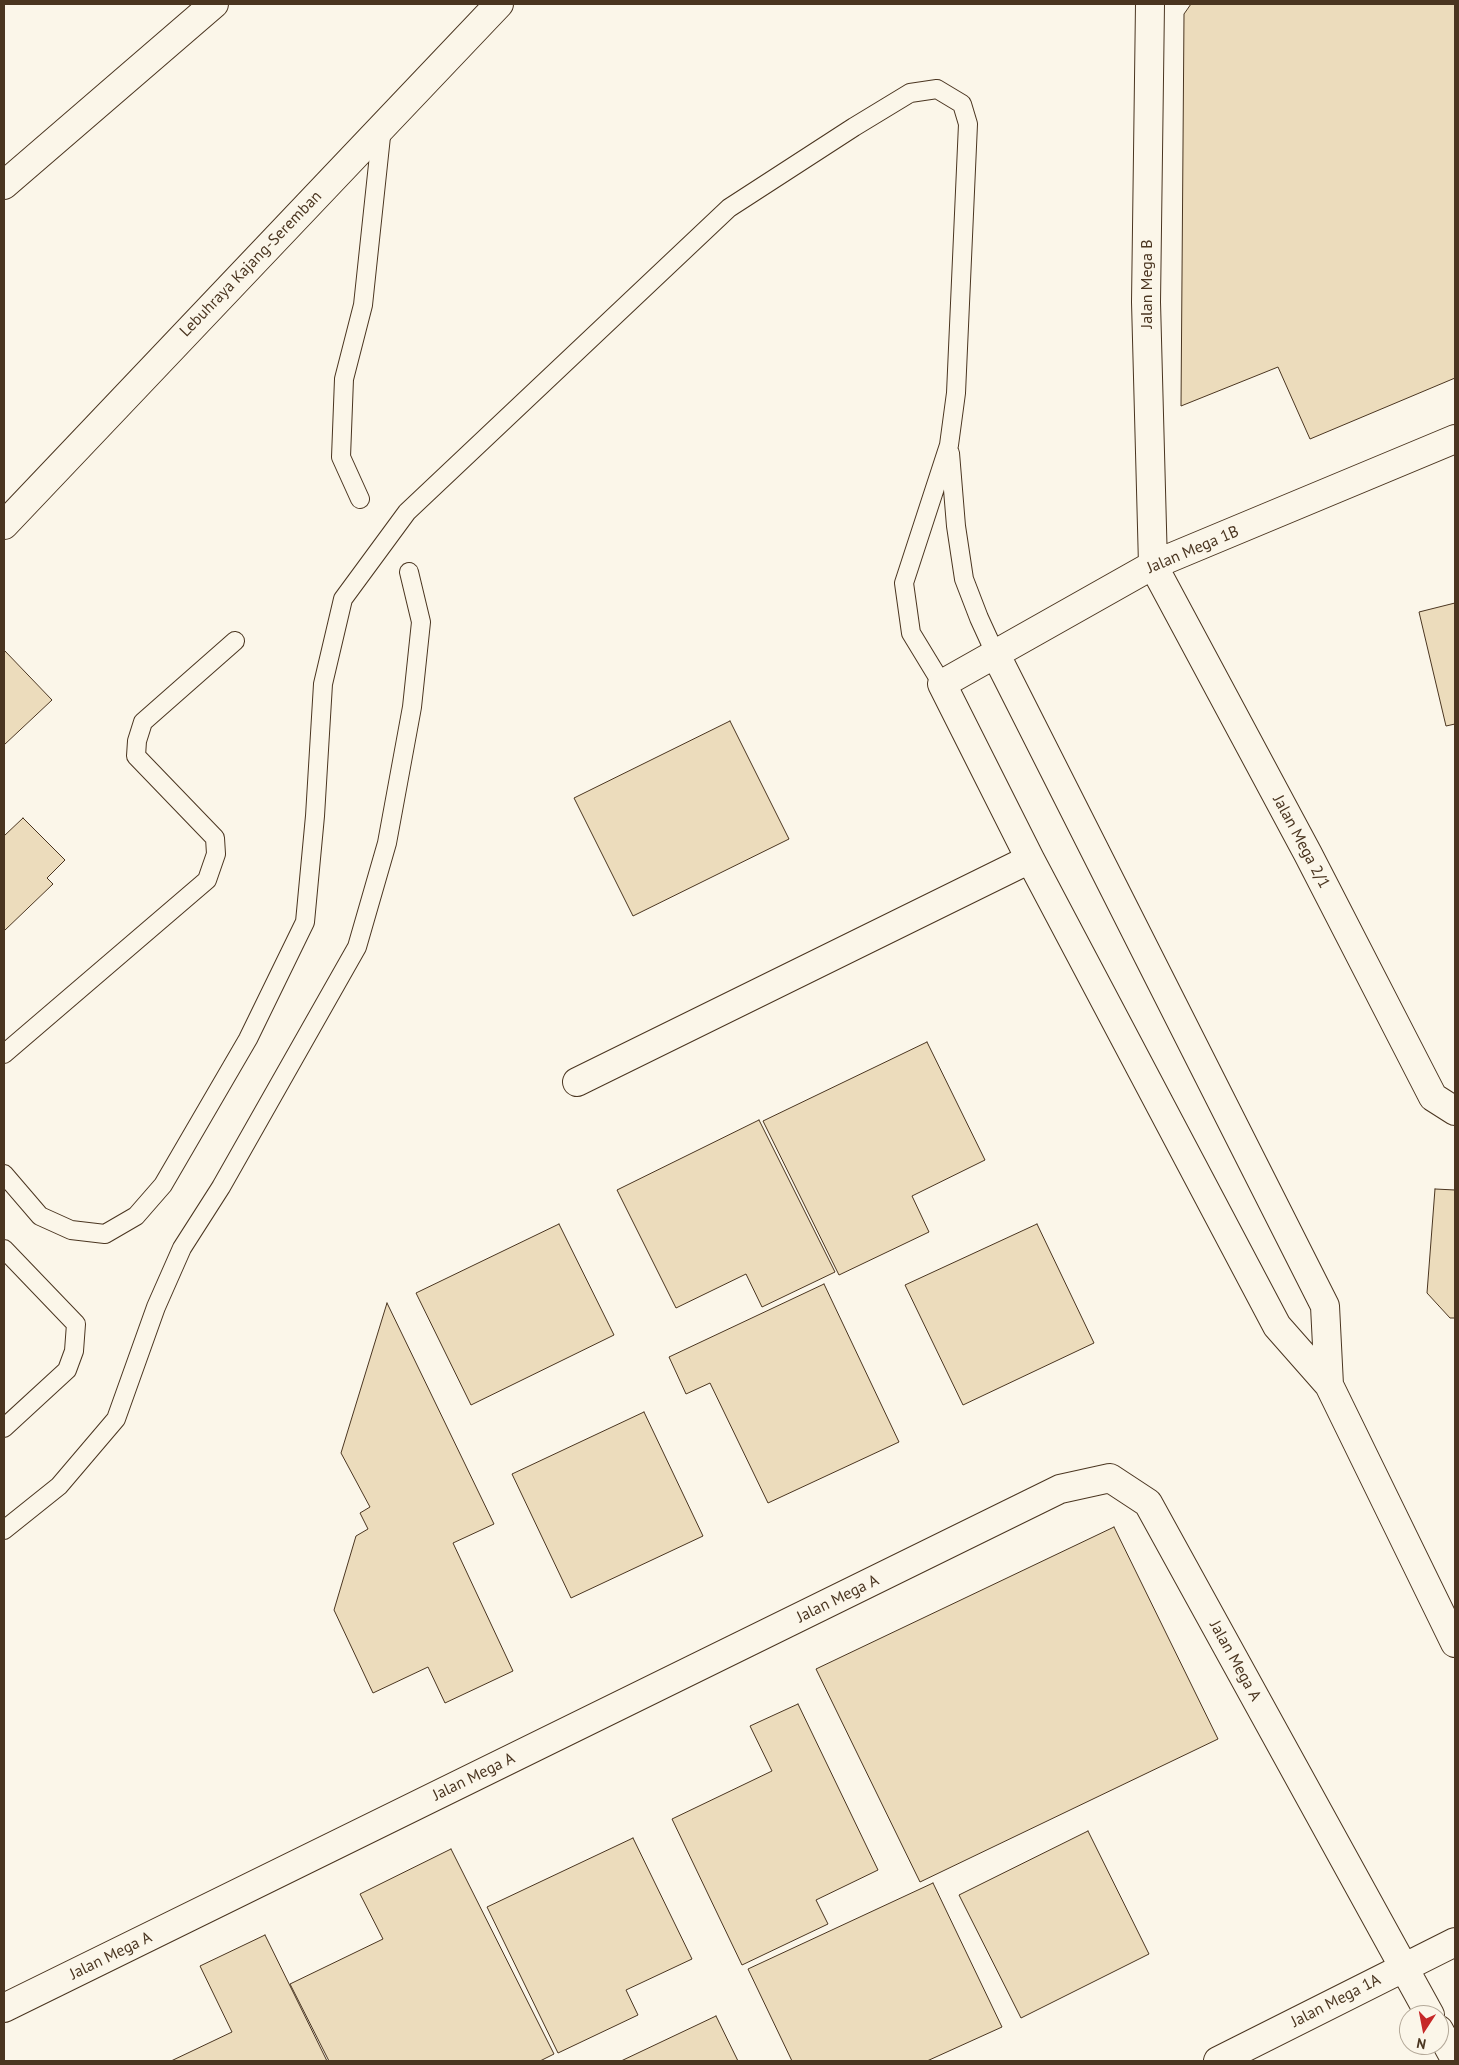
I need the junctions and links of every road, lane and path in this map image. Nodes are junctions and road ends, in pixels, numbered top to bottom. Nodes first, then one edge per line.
1 (214, 4) edge
2 (499, 4) edge
3 (1150, 4) edge
4 (382, 127) junction
5 (4, 185) edge
6 (1455, 440) edge
7 (949, 445) junction
8 (360, 499) dead end
9 (4, 525) edge
10 (1153, 565) junction
11 (409, 572) dead end
12 (235, 641) dead end
13 (995, 654) junction
14 (942, 684) junction
15 (1030, 859) junction
16 (4, 1054) edge
17 (577, 1082) dead end
18 (1455, 1111) edge
19 (4, 1174) edge
20 (4, 1249) edge
21 (1329, 1385) junction
22 (4, 1428) edge
23 (4, 1530) edge
24 (1455, 1643) edge
25 (1455, 1942) edge
26 (1404, 1967) junction
27 (1425, 2005) edge
28 (4, 2008) edge
29 (1218, 2061) edge

1 - 5 main road
2 - 4 main road, Lebuhraya Kajang-Seremban
3 - 10 main road, Jalan Mega B
4 - 8 lane
4 - 9 main road, Lebuhraya Kajang-Seremban
6 - 10 main road, Jalan Mega 1B
7 - 13 lane
7 - 14 lane
7 - 19 lane
10 - 13 main road, Jalan Mega 1B
10 - 18 main road, Jalan Mega 2/1
11 - 23 lane
12 - 16 lane
13 - 14 main road, Jalan Mega 1B
13 - 21 main road
14 - 15 main road
15 - 17 main road
15 - 21 main road
20 - 22 lane
21 - 24 main road
25 - 26 main road, Jalan Mega 1A
26 - 27 main road, Jalan Mega A
26 - 28 main road, Jalan Mega A
26 - 29 main road, Jalan Mega 1A

